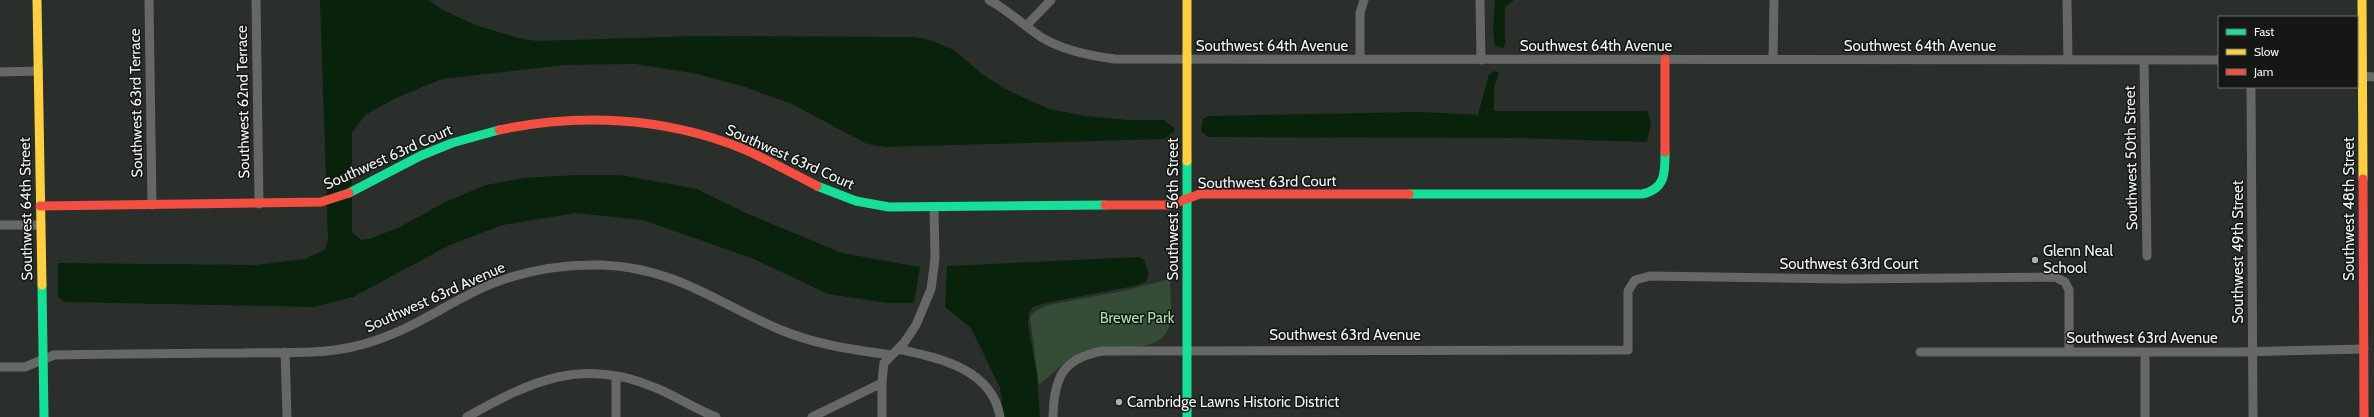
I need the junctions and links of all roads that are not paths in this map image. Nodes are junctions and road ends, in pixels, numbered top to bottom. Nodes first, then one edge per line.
1 (37, 0) edge
2 (149, 0) edge
3 (256, 0) edge
4 (989, 0) edge
5 (1051, 0) edge
6 (1187, 0) edge
7 (1364, 0) edge
8 (1480, 0) edge
9 (1774, 0) edge
10 (2067, 0) edge
11 (2362, 0) edge
12 (1003, 3) edge
13 (1027, 25) junction
14 (1360, 59) junction
15 (1773, 59) junction
16 (2068, 59) junction
17 (1186, 60) junction
18 (1480, 60) junction
19 (1665, 60) junction
20 (2144, 60) junction
21 (2218, 60) edge
22 (2360, 60) edge
23 (38, 71) junction
24 (0, 72) edge
25 (2362, 76) junction
26 (2374, 77) edge
27 (2251, 88) edge
28 (1187, 199) junction
29 (259, 204) junction
30 (152, 205) junction
31 (40, 206) junction
32 (934, 207) junction
33 (0, 225) edge
34 (41, 225) junction
35 (2147, 256) dead end
36 (2364, 349) junction
37 (1187, 350) junction
38 (1628, 350) joint
39 (2253, 351) junction
40 (285, 352) junction
41 (895, 352) junction
42 (1920, 352) dead end
43 (2069, 352) junction
44 (2145, 353) junction
45 (43, 360) junction
46 (0, 367) edge
47 (2364, 370) junction
48 (2374, 370) edge
49 (616, 376) junction
50 (882, 383) junction
51 (469, 416) edge
52 (44, 417) edge
53 (287, 417) edge
54 (616, 417) edge
55 (716, 417) edge
56 (812, 417) edge
57 (882, 417) edge
58 (1000, 417) edge
59 (1053, 417) edge
60 (1187, 417) edge
61 (2145, 417) edge
62 (2253, 417) edge
63 (2364, 417) edge

1 - 23 street, Southwest 64th Street
2 - 30 street, Southwest 63rd Terrace
3 - 29 street, Southwest 62nd Terrace
4 - 12 street, Southwest 64th Avenue
5 - 13 street
6 - 17 street, Southwest 56th Street
7 - 14 street
8 - 18 street
9 - 15 street
10 - 16 street
11 - 22 street, Southwest 48th Street
12 - 13 street, Southwest 64th Avenue
13 - 17 street, Southwest 64th Avenue
14 - 17 street, Southwest 64th Avenue
14 - 18 street, Southwest 64th Avenue
15 - 16 street, Southwest 64th Avenue
15 - 19 street, Southwest 64th Avenue
16 - 20 street, Southwest 64th Avenue
17 - 28 street, Southwest 56th Street
18 - 19 street, Southwest 64th Avenue
19 - 28 street, Southwest 63rd Court
20 - 21 street, Southwest 64th Avenue
20 - 35 street, Southwest 50th Street
22 - 25 street, Southwest 48th Street
23 - 24 street
23 - 31 street, Southwest 64th Street
25 - 26 street
25 - 36 street, Southwest 48th Street
27 - 39 street, Southwest 49th Street
28 - 32 street, Southwest 63rd Court
28 - 37 street, Southwest 56th Street
29 - 30 street, Southwest 63rd Court
29 - 32 street, Southwest 63rd Court
30 - 31 street, Southwest 63rd Court
31 - 34 street, Southwest 64th Street
32 - 41 street
33 - 34 street
34 - 45 street, Southwest 64th Street
36 - 39 street, Southwest 63rd Avenue
36 - 47 street, Southwest 48th Street
37 - 38 street, Southwest 63rd Avenue
37 - 59 street, Southwest 63rd Avenue
37 - 60 street, Southwest 56th Street
38 - 43 street, Southwest 63rd Court
39 - 44 street, Southwest 63rd Avenue
39 - 62 street, Southwest 49th Street
40 - 41 street, Southwest 63rd Avenue
40 - 45 street, Southwest 63rd Avenue
40 - 53 street
41 - 50 street
41 - 58 street, Southwest 63rd Avenue
42 - 43 street, Southwest 63rd Avenue
43 - 44 street, Southwest 63rd Avenue
44 - 61 street
45 - 46 street, Southwest 63rd Avenue
45 - 52 street, Southwest 64th Street
47 - 48 street
47 - 63 street, Southwest 48th Street
49 - 51 street
49 - 54 street
49 - 55 street
50 - 56 street
50 - 57 street

